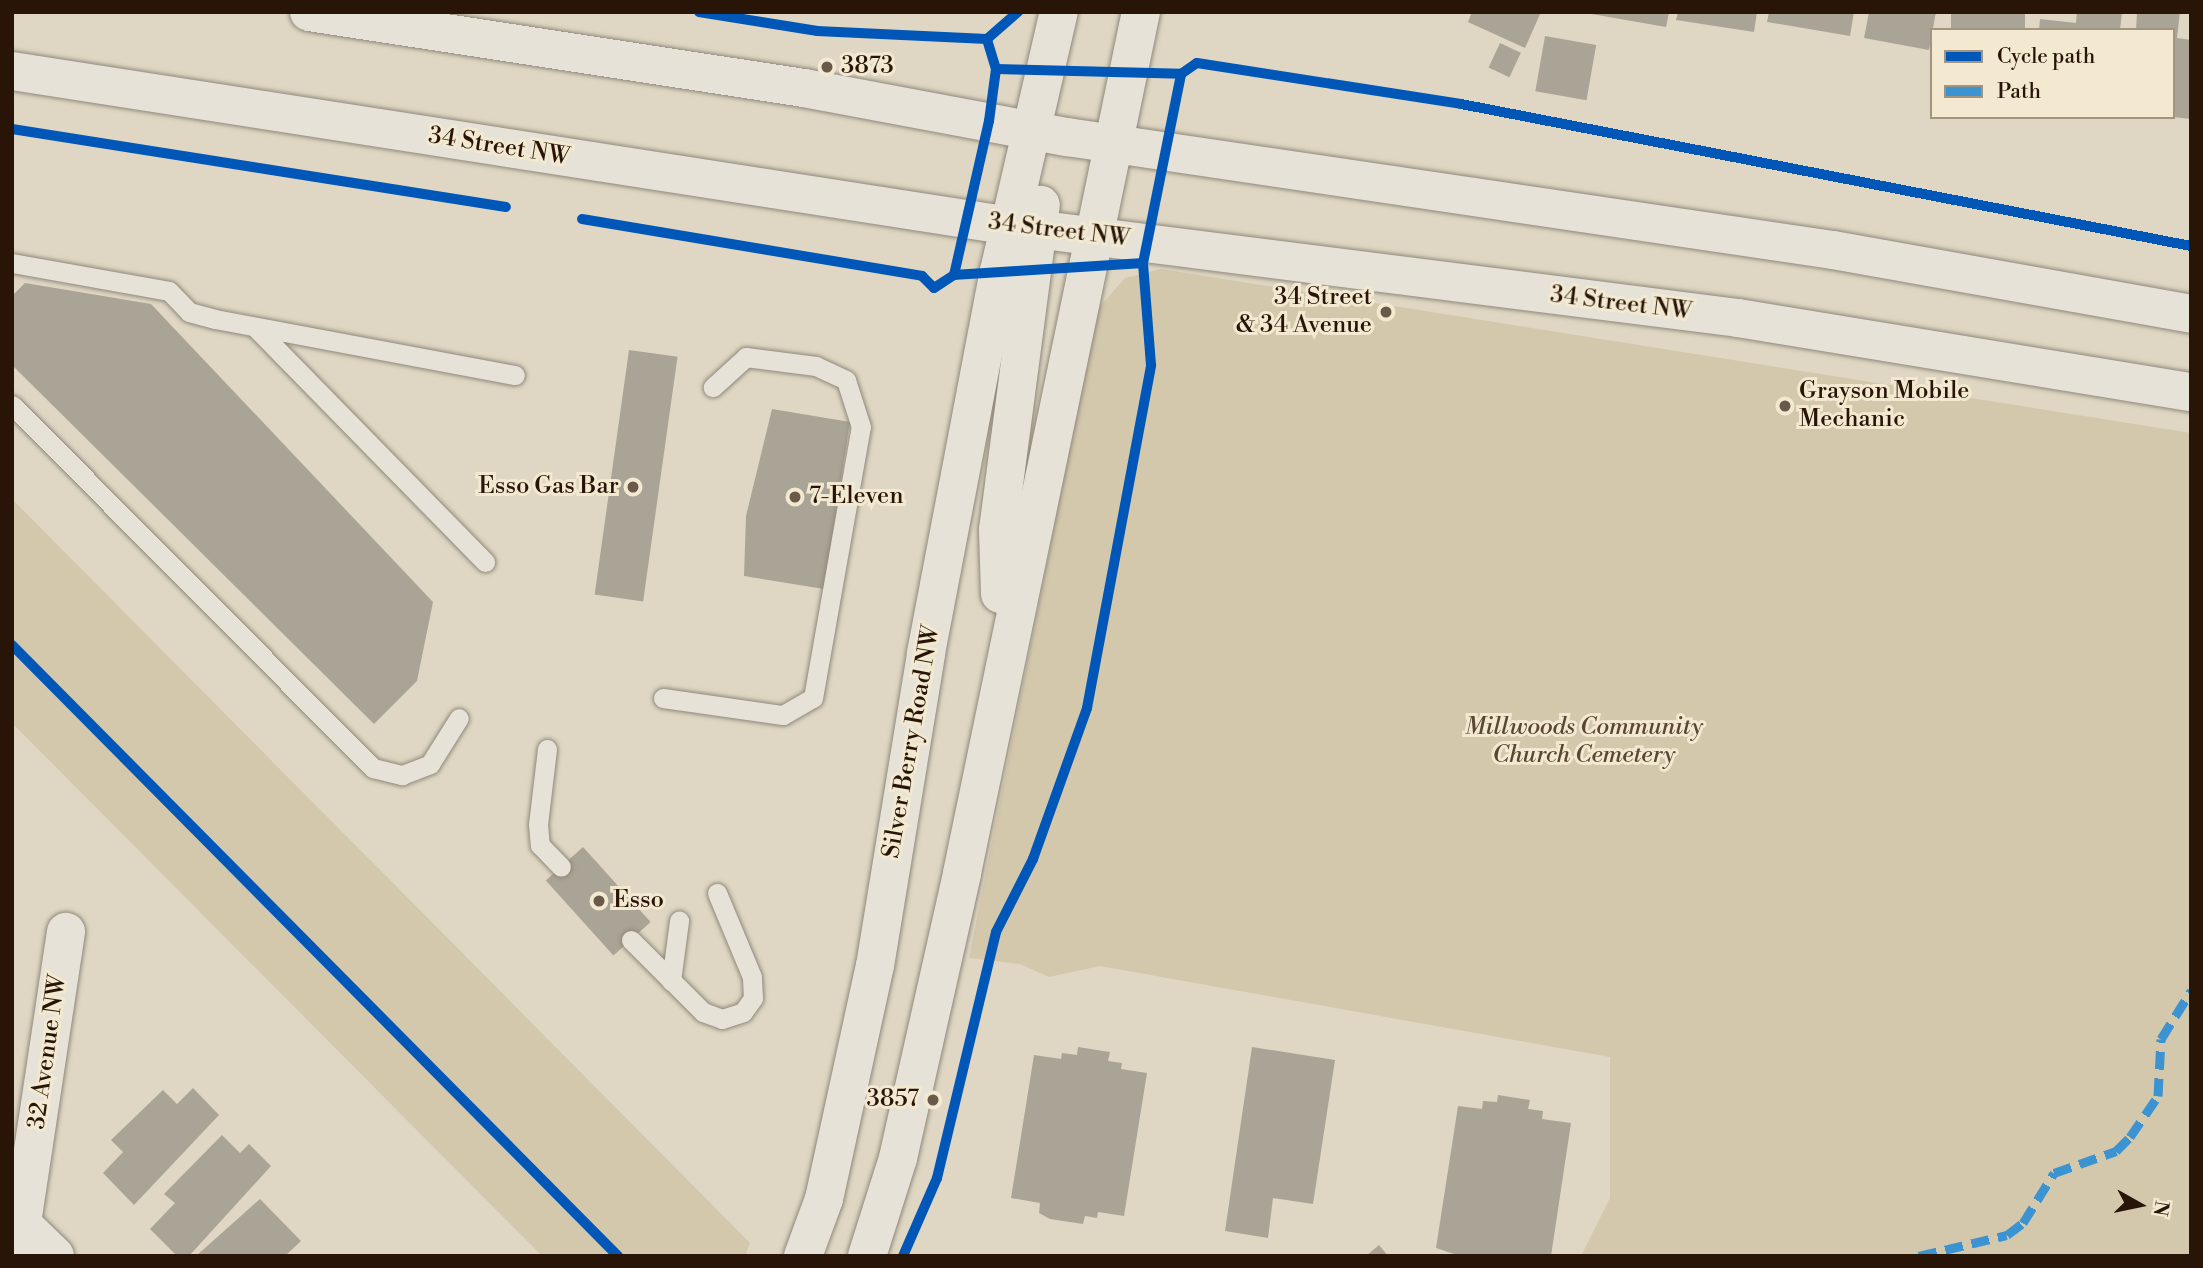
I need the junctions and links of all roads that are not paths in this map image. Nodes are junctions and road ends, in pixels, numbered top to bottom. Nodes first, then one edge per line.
1 (309, 12) edge
2 (1059, 12) edge
3 (1142, 12) edge
4 (12, 71) edge
5 (1031, 131) junction
6 (1113, 141) junction
7 (1026, 229) junction
8 (1092, 233) junction
9 (12, 263) edge
10 (2191, 314) edge
11 (255, 327) junction
12 (515, 376) dead end
13 (713, 387) dead end
14 (2191, 392) edge
15 (12, 405) edge
16 (485, 562) dead end
17 (1003, 659) junction
18 (663, 698) dead end
19 (459, 718) dead end
20 (547, 750) dead end
21 (561, 867) dead end
22 (717, 894) dead end
23 (679, 920) dead end
24 (66, 932) dead end
25 (631, 940) dead end
26 (671, 981) junction
27 (20, 1240) edge
28 (55, 1256) edge
29 (803, 1256) edge
30 (867, 1256) edge

1 - 5 main road
2 - 5 main road
3 - 6 main road
4 - 7 main road, 34 Street NW
5 - 6 main road
5 - 7 main road
6 - 8 main road
6 - 10 main road
7 - 8 main road, 34 Street NW
7 - 17 main road
7 - 29 main road, Silver Berry Road NW
8 - 14 main road, 34 Street NW
8 - 17 main road
9 - 11 lane
11 - 12 lane
11 - 16 lane
13 - 18 lane
15 - 19 lane
17 - 30 main road
20 - 21 lane
22 - 26 lane
23 - 26 lane
24 - 27 main road, 32 Avenue NW
25 - 26 lane
27 - 28 main road

